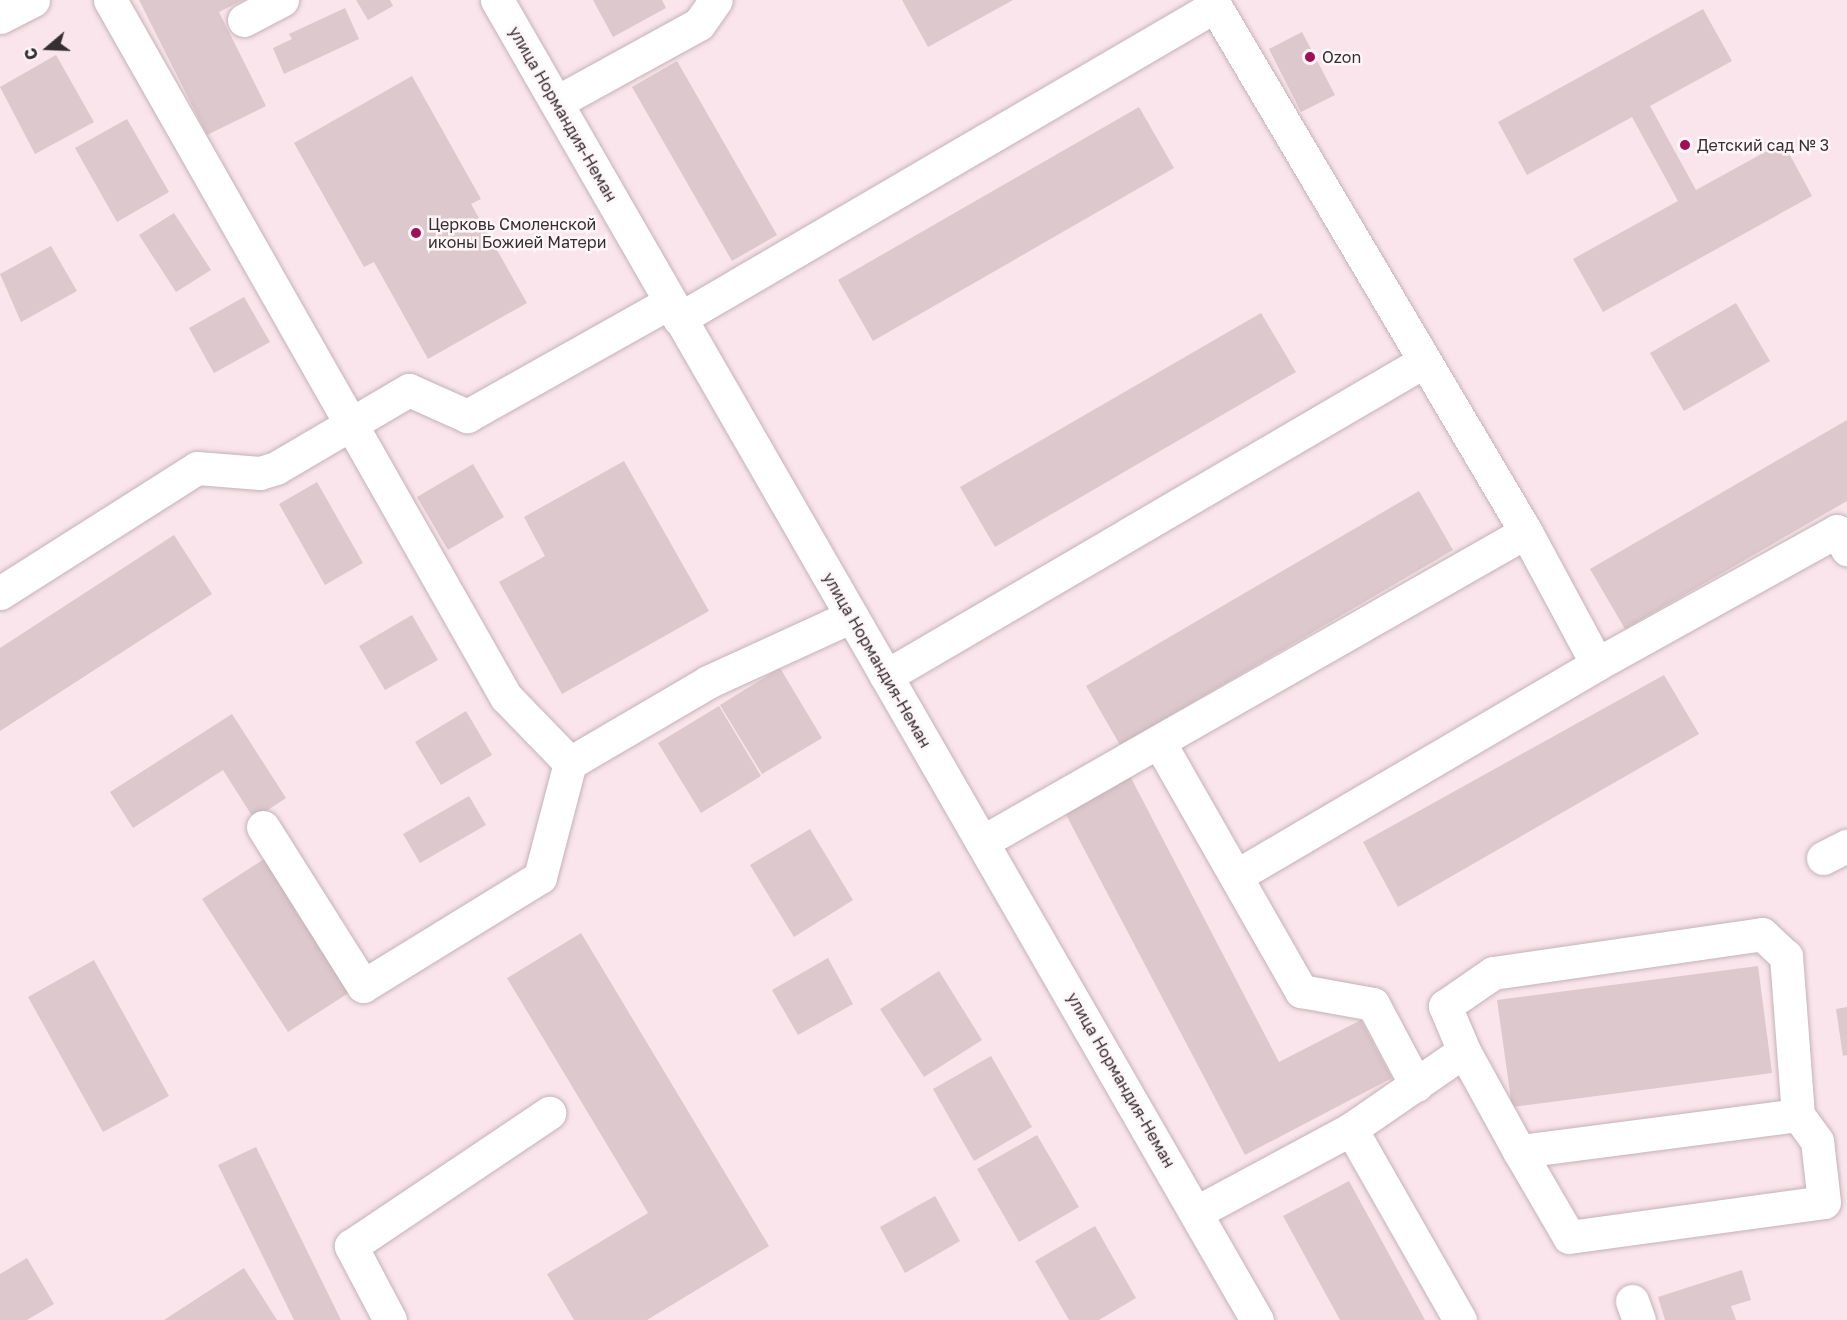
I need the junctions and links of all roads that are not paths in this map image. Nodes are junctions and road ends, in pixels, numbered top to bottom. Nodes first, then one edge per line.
1 (33, 0) edge
2 (110, 0) edge
3 (282, 0) edge
4 (497, 0) edge
5 (716, 0) edge
6 (1218, 2) edge
7 (0, 17) edge
8 (243, 20) dead end
9 (557, 102) junction
10 (675, 310) junction
11 (1423, 362) junction
12 (349, 423) junction
13 (1526, 532) junction
14 (1847, 549) edge
15 (0, 592) edge
16 (852, 616) junction
17 (1597, 664) junction
18 (886, 676) junction
19 (1159, 742) junction
20 (570, 763) junction
21 (263, 827) dead end
22 (982, 842) junction
23 (1236, 876) junction
24 (1464, 1051) junction
25 (1416, 1085) junction
26 (549, 1113) dead end
27 (1798, 1115) junction
28 (1351, 1129) junction
29 (1519, 1151) junction
30 (1197, 1212) junction
31 (390, 1320) edge
32 (1257, 1320) edge
33 (1460, 1320) edge

1 - 7 street
2 - 12 street
3 - 8 street
4 - 9 street, улица Нормандия-Неман
5 - 9 street
6 - 10 street
6 - 11 street
9 - 10 street, улица Нормандия-Неман
10 - 12 street
10 - 16 street, улица Нормандия-Неман
11 - 13 street
11 - 18 street
12 - 15 street
12 - 20 street
13 - 17 street
13 - 19 street
14 - 17 street
16 - 18 street, улица Нормандия-Неман
16 - 20 street
17 - 23 street
18 - 22 street, улица Нормандия-Неман
19 - 22 street
19 - 23 street
20 - 21 street
22 - 30 street, улица Нормандия-Неман
23 - 25 street
24 - 25 street
24 - 27 street
24 - 29 street
25 - 28 street
26 - 31 street
27 - 29 street
27 - 29 street
28 - 30 street
28 - 33 street
30 - 32 street, улица Нормандия-Неман

